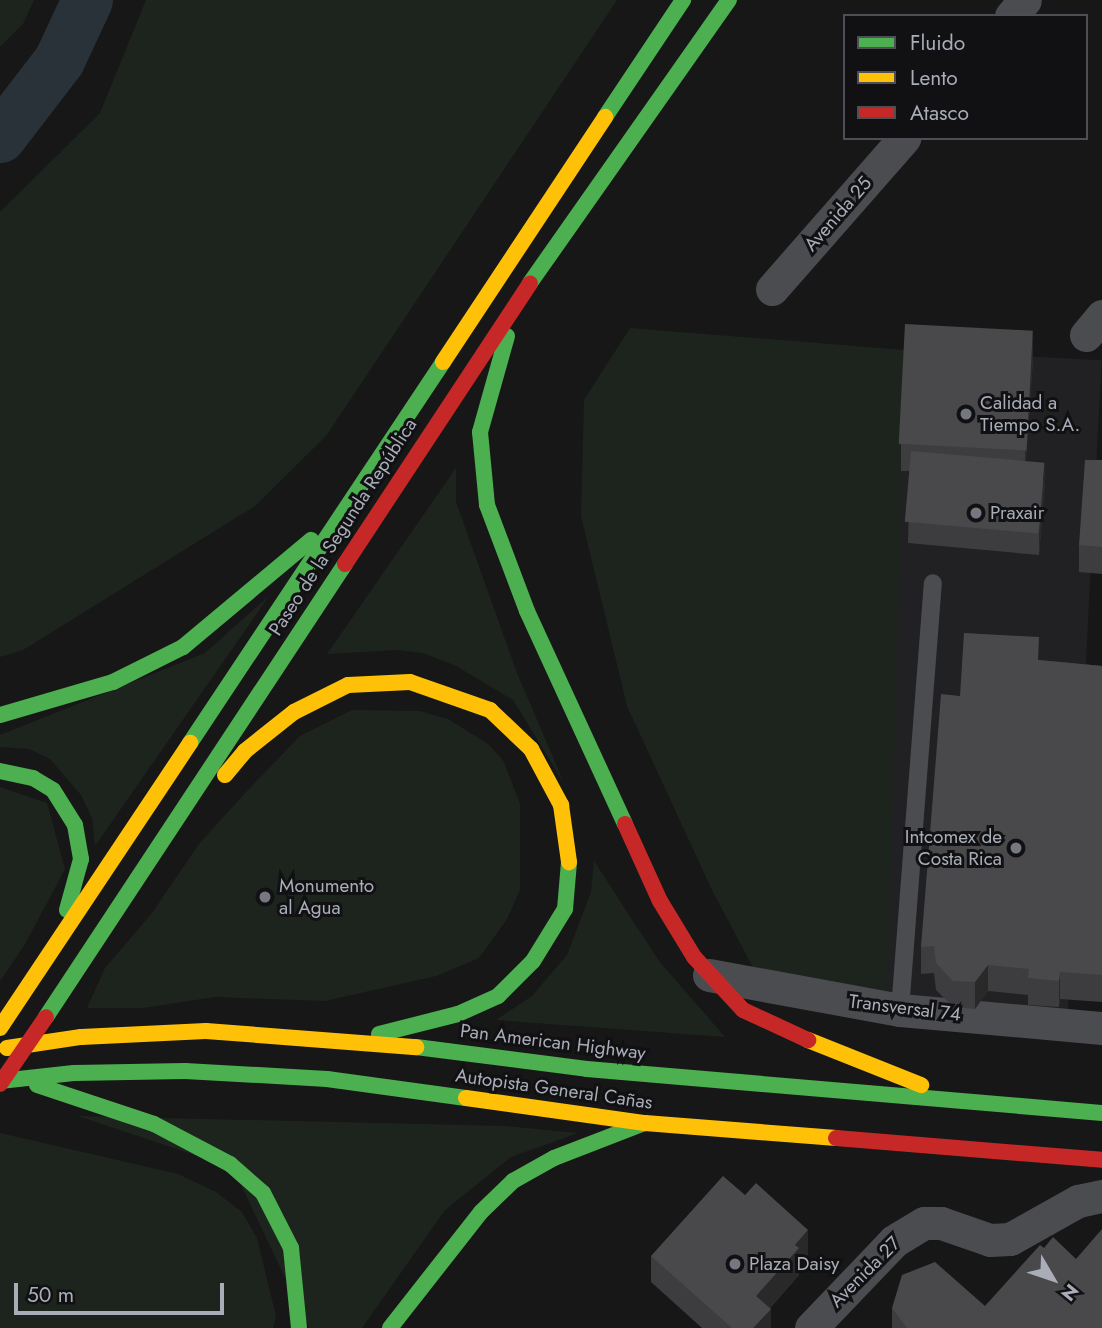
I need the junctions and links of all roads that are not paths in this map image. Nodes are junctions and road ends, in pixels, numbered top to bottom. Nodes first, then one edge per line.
1 (683, 0) edge
2 (729, 0) edge
3 (1025, 0) edge
4 (1013, 14) edge
5 (902, 140) edge
6 (772, 289) dead end
7 (517, 302) junction
8 (345, 511) junction
9 (933, 583) dead end
10 (0, 715) edge
11 (0, 771) edge
12 (123, 898) junction
13 (709, 975) junction
14 (22, 999) junction
15 (900, 1010) junction
16 (0, 1028) edge
17 (1102, 1028) edge
18 (359, 1040) junction
19 (0, 1049) edge
20 (5, 1081) edge
21 (962, 1101) junction
22 (1102, 1113) edge
23 (645, 1123) junction
24 (1102, 1160) edge
25 (1102, 1196) edge
26 (299, 1328) edge
27 (390, 1328) edge
28 (811, 1328) edge

1 - 8 highway, Paseo de la Segunda República
2 - 7 highway, Paseo de la Segunda República
3 - 4 street
5 - 6 street, Avenida 25
7 - 12 highway, Paseo de la Segunda República
7 - 13 highway
8 - 10 highway
8 - 14 highway, Paseo de la Segunda República
9 - 15 lane
11 - 14 highway
12 - 18 highway
12 - 20 highway, Paseo de la Segunda República, bridge
13 - 15 street, Transversal 74
13 - 21 highway
14 - 16 highway, Paseo de la Segunda República
15 - 17 street, Transversal 74
18 - 19 highway, Pan American Highway
18 - 21 highway, Pan American Highway
20 - 23 highway, Autopista General Cañas
20 - 26 highway
21 - 22 highway, Pan American Highway
23 - 24 highway, Autopista General Cañas
23 - 27 highway
25 - 28 street, Avenida 27

